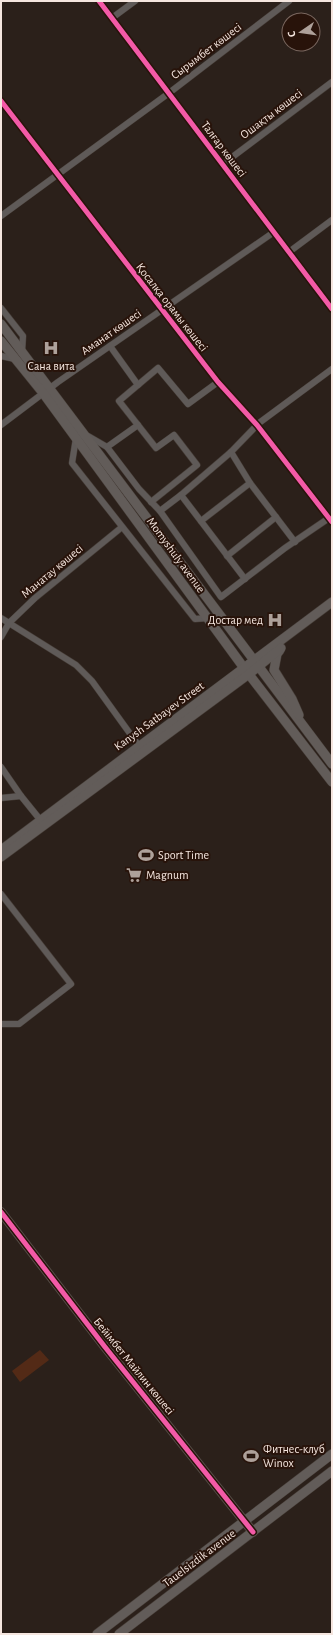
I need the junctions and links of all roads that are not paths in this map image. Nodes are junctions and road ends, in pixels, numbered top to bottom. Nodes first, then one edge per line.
1 (99, 1) edge
2 (136, 1) edge
3 (289, 1) edge
4 (112, 18) junction
5 (332, 82) edge
6 (168, 93) junction
7 (1, 101) edge
8 (223, 164) junction
9 (57, 174) junction
10 (1, 216) edge
11 (332, 220) edge
12 (274, 232) junction
13 (290, 252) junction
14 (1, 308) edge
15 (162, 310) junction
16 (332, 310) edge
17 (1, 324) edge
18 (1, 341) edge
19 (110, 346) junction
20 (22, 352) junction
21 (1, 356) edge
22 (15, 359) junction
23 (332, 370) edge
24 (218, 382) junction
25 (138, 385) junction
26 (46, 391) junction
27 (1, 425) edge
28 (138, 425) junction
29 (257, 425) junction
30 (80, 436) junction
31 (107, 447) junction
32 (231, 452) junction
33 (250, 483) junction
34 (181, 495) junction
35 (151, 502) junction
36 (160, 511) junction
37 (276, 517) junction
38 (330, 520) edge
39 (201, 521) junction
40 (122, 527) junction
41 (295, 542) junction
42 (227, 556) junction
43 (195, 560) junction
44 (184, 568) junction
45 (245, 579) junction
46 (332, 602) edge
47 (332, 610) edge
48 (1, 618) edge
49 (208, 618) junction
50 (9, 623) junction
51 (1, 637) edge
52 (286, 644) junction
53 (256, 664) junction
54 (247, 671) junction
55 (304, 728) junction
56 (139, 746) junction
57 (332, 764) edge
58 (1, 767) edge
59 (332, 782) edge
60 (21, 796) junction
61 (1, 798) edge
62 (43, 823) junction
63 (1, 850) edge
64 (1, 857) edge
65 (1, 894) edge
66 (2, 1023) edge
67 (1, 1212) edge
68 (332, 1454) edge
69 (332, 1471) edge
70 (245, 1521) junction
71 (253, 1532) junction
72 (127, 1611) junction
73 (134, 1622) junction
74 (109, 1625) junction
75 (97, 1634) edge
76 (118, 1634) edge

1 - 4 street, Талғар көшесі
2 - 4 street
3 - 6 street, Сырымбет көшесі
4 - 6 street, Талғар көшесі
5 - 8 street, Ошақты көшесі
6 - 8 street, Талғар көшесі
6 - 9 street, Сырымбет көшесі
7 - 9 street, Қосалқа орамы көшесі
8 - 12 street, Талғар көшесі
9 - 10 street, Сырымбет көшесі
9 - 15 street, Қосалқа орамы көшесі
11 - 13 street
12 - 13 street, Талғар көшесі
12 - 15 street, Аманат көшесі
13 - 16 street, Талғар көшесі
14 - 20 street
15 - 19 street, Аманат көшесі
15 - 24 street, Қосалқа орамы көшесі
17 - 20 main road, Momyshuly avenue
18 - 22 main road, Momyshuly avenue
19 - 25 street
19 - 26 street, Аманат көшесі
20 - 26 main road, Momyshuly avenue
21 - 22 street
22 - 26 main road, Momyshuly avenue
23 - 29 street
24 - 25 street
24 - 29 street, Қосалқа орамы көшесі
25 - 28 street
26 - 27 street, Аманат көшесі
26 - 30 main road, Momyshuly avenue
28 - 31 street
28 - 35 street
29 - 32 street
29 - 38 street, Қосалқа орамы көшесі
30 - 31 street
30 - 40 street
30 - 44 main road, Momyshuly avenue
30 - 49 main road, Momyshuly avenue
31 - 35 street
32 - 33 street
32 - 34 street
33 - 37 street
33 - 39 street
34 - 36 street
34 - 39 street
35 - 36 street
36 - 43 street
37 - 41 street
37 - 42 street
38 - 41 street
39 - 42 street
40 - 49 street
40 - 50 street, Манатау көшесі
41 - 45 street
42 - 45 street
43 - 44 street
43 - 45 street
44 - 53 main road, Momyshuly avenue
46 - 53 main road, Kanysh Satbayev Street
47 - 52 main road, Kanysh Satbayev Street
48 - 50 street
49 - 54 main road, Momyshuly avenue
50 - 51 street, Манатау көшесі
50 - 56 street
52 - 53 main road, Kanysh Satbayev Street
52 - 55 main road
53 - 54 main road, Kanysh Satbayev Street
53 - 55 main road, Momyshuly avenue
54 - 56 main road, Kanysh Satbayev Street
54 - 59 main road, Momyshuly avenue
54 - 62 main road, Kanysh Satbayev Street
55 - 57 main road, Momyshuly avenue
56 - 62 main road, Kanysh Satbayev Street
58 - 60 street
60 - 61 street
60 - 62 street
62 - 63 main road, Kanysh Satbayev Street
62 - 64 main road, Kanysh Satbayev Street
65 - 66 street
67 - 70 main road, Бейімбет Майлин көшесі
68 - 70 main road, Tauelsizdik avenue
69 - 71 main road, Tauelsizdik avenue
70 - 71 main road, Бейімбет Майлин көшесі
70 - 72 main road, Tauelsizdik avenue
71 - 73 main road, Tauelsizdik avenue
72 - 73 main road
72 - 74 main road, Tauelsizdik avenue
73 - 76 main road, Tauelsizdik avenue
74 - 75 main road, Tauelsizdik avenue
74 - 76 main road

